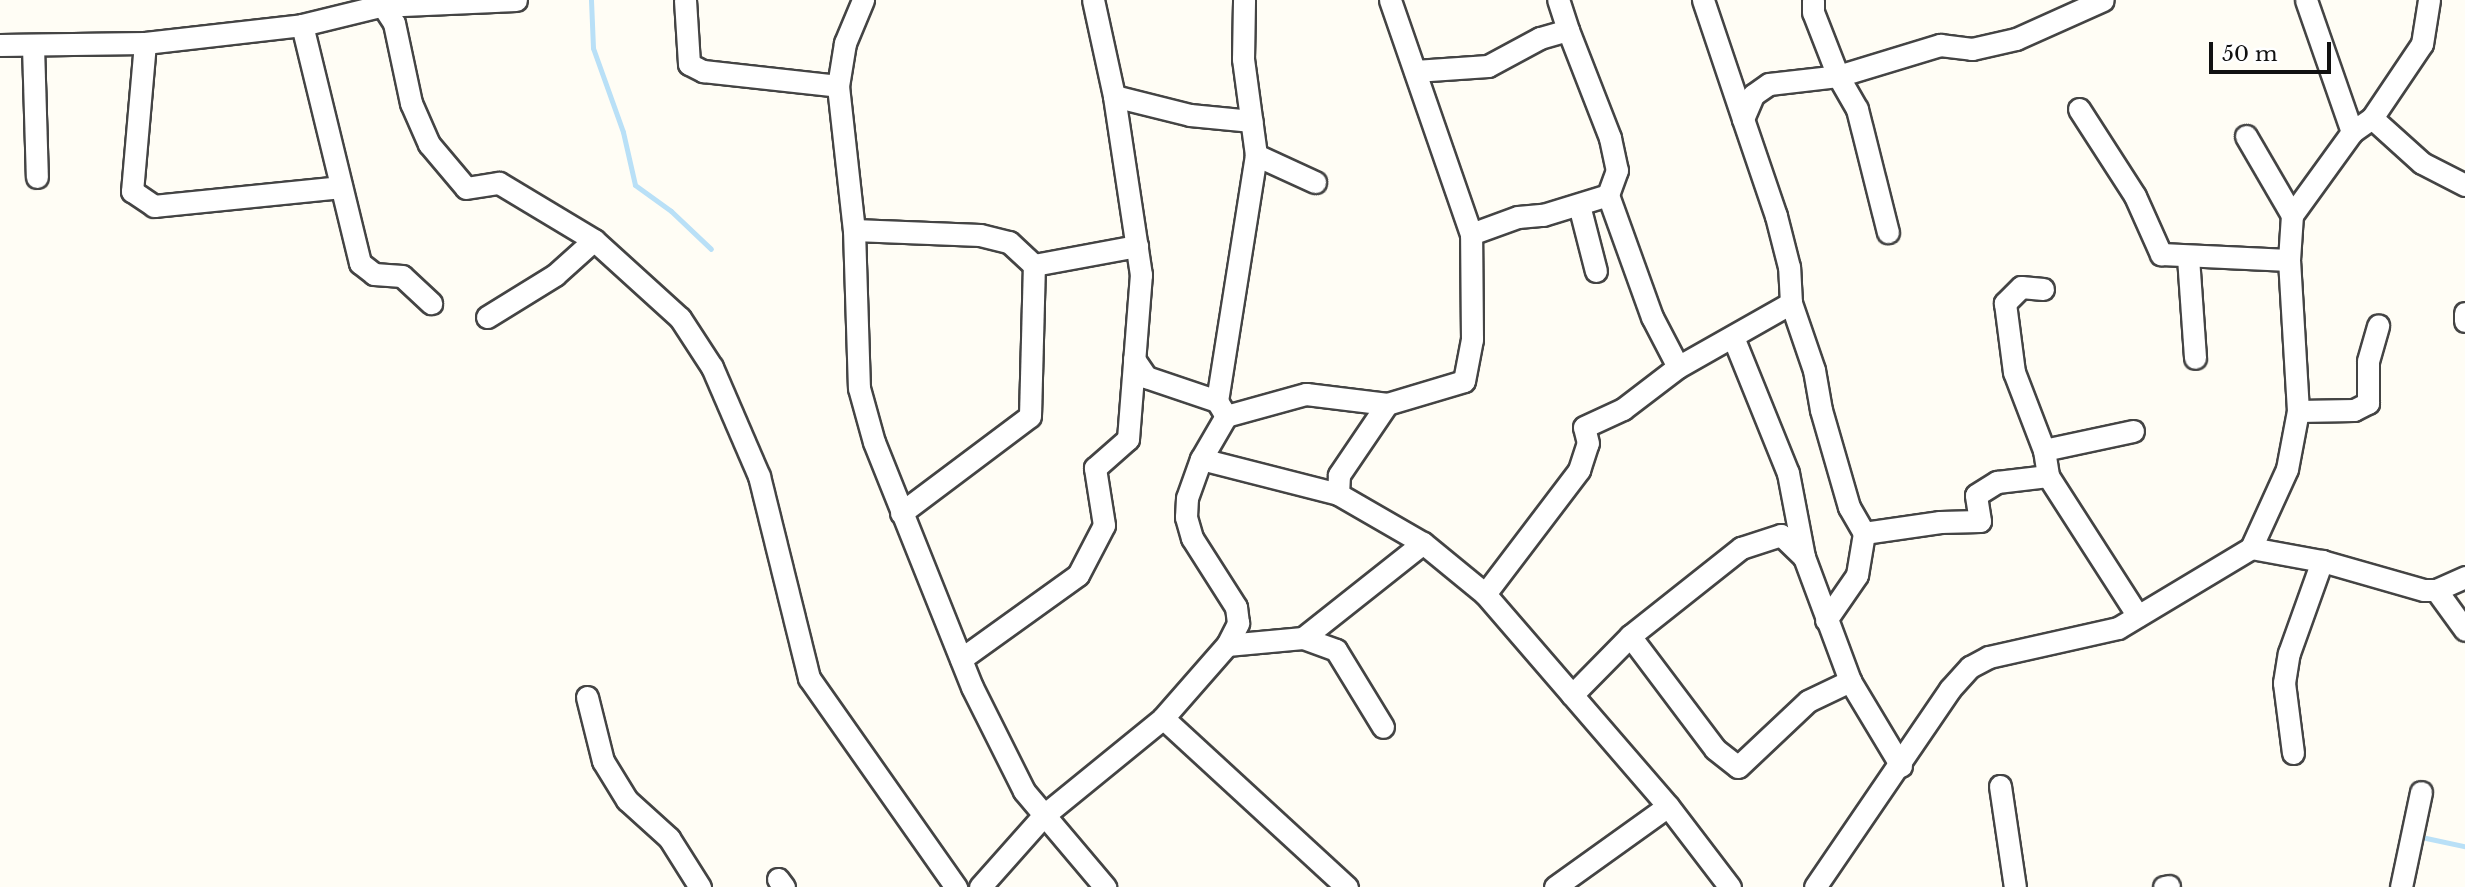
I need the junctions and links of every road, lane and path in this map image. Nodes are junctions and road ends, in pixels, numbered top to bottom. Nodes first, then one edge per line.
1 (516, 0) edge
2 (685, 0) edge
3 (863, 0) edge
4 (1093, 0) edge
5 (1244, 0) edge
6 (1390, 0) edge
7 (1558, 0) edge
8 (1703, 0) edge
9 (1813, 0) edge
10 (2103, 0) edge
11 (2306, 0) edge
12 (2429, 0) edge
13 (380, 3) edge
14 (302, 25) junction
15 (1568, 30) junction
16 (145, 43) junction
17 (0, 46) edge
18 (33, 46) junction
19 (1415, 71) junction
20 (1838, 76) junction
21 (838, 86) junction
22 (1114, 96) junction
23 (2079, 109) dead end
24 (2372, 118) junction
25 (1743, 119) junction
26 (1252, 121) junction
27 (2352, 132) junction
28 (2246, 136) dead end
29 (1256, 155) junction
30 (37, 177) dead end
31 (2462, 179) edge
32 (1315, 182) dead end
33 (341, 187) junction
34 (1608, 195) junction
35 (1579, 205) junction
36 (2292, 215) junction
37 (854, 230) junction
38 (1888, 232) dead end
39 (1471, 234) junction
40 (594, 240) junction
41 (1137, 246) junction
42 (2188, 257) junction
43 (2289, 260) junction
44 (1034, 265) junction
45 (1596, 271) dead end
46 (2043, 289) dead end
47 (431, 303) dead end
48 (1791, 303) junction
49 (2465, 313) edge
50 (487, 317) dead end
51 (2465, 321) edge
52 (2378, 325) dead end
53 (1732, 337) junction
54 (2195, 358) dead end
55 (1134, 359) junction
56 (1678, 367) junction
57 (1387, 404) junction
58 (1222, 409) junction
59 (2298, 411) junction
60 (2133, 431) dead end
61 (2044, 450) junction
62 (1201, 459) junction
63 (2048, 476) junction
64 (1338, 494) junction
65 (901, 513) junction
66 (1864, 533) junction
67 (1423, 543) junction
68 (2251, 548) junction
69 (1804, 557) junction
70 (2322, 561) junction
71 (2465, 577) edge
72 (2436, 590) junction
73 (1485, 594) junction
74 (2138, 616) junction
75 (1826, 620) junction
76 (2465, 630) edge
77 (1630, 636) junction
78 (1303, 638) junction
79 (1227, 645) junction
80 (961, 659) junction
81 (1850, 681) junction
82 (1572, 695) junction
83 (587, 697) dead end
84 (1163, 718) junction
85 (1382, 727) dead end
86 (2293, 753) dead end
87 (1901, 766) junction
88 (2000, 786) dead end
89 (2421, 792) dead end
90 (1668, 806) junction
91 (1043, 816) junction
92 (700, 887) edge
93 (956, 887) edge
94 (980, 887) edge
95 (1105, 887) edge
96 (1347, 887) edge
97 (1555, 887) edge
98 (1730, 887) edge
99 (1815, 887) edge
100 (2015, 887) edge
101 (2401, 887) edge

1 - 13 street
2 - 21 street
3 - 21 street
4 - 22 street
5 - 26 street
6 - 19 street
7 - 15 street
8 - 25 street
9 - 20 street
10 - 20 street
11 - 27 street
12 - 24 street
13 - 14 street
13 - 40 street
14 - 16 street
14 - 33 street
15 - 19 street
15 - 34 street
16 - 18 street
16 - 33 street
17 - 18 street
18 - 30 street
19 - 39 street
20 - 25 street
20 - 38 street
21 - 37 street
22 - 26 street
22 - 41 street
23 - 42 street
24 - 27 street
24 - 31 street
25 - 48 street
26 - 29 street
27 - 36 street
28 - 36 street
29 - 32 street
29 - 58 street
33 - 47 street
34 - 35 street
34 - 56 street
35 - 39 street
35 - 45 street
36 - 43 street
37 - 44 street
37 - 65 street
39 - 57 street
40 - 50 street
40 - 93 street
41 - 44 street
41 - 55 street
42 - 43 street
42 - 54 street
43 - 59 street
44 - 65 street
46 - 61 street
48 - 53 street
48 - 66 street
49 - 51 street
52 - 59 street
53 - 56 street
53 - 69 street
55 - 58 street
55 - 80 street
56 - 73 street
57 - 58 street
57 - 64 street
58 - 62 street
59 - 68 street
60 - 61 street
61 - 63 street
62 - 64 street
62 - 79 street
63 - 66 street
63 - 74 street
64 - 67 street
65 - 80 street
66 - 75 street
67 - 73 street
67 - 78 street
68 - 70 street
68 - 74 street
69 - 75 street
69 - 77 street
70 - 72 street
70 - 86 street
71 - 72 street
72 - 76 street
73 - 82 street
74 - 87 street
75 - 81 street
77 - 81 street
77 - 82 street
78 - 79 street
78 - 85 street
79 - 84 street
80 - 91 street
81 - 87 street
82 - 90 street
83 - 92 street
84 - 91 street
84 - 96 street
87 - 99 street
88 - 100 street
89 - 101 street
90 - 97 street
90 - 98 street
91 - 94 street
91 - 95 street

